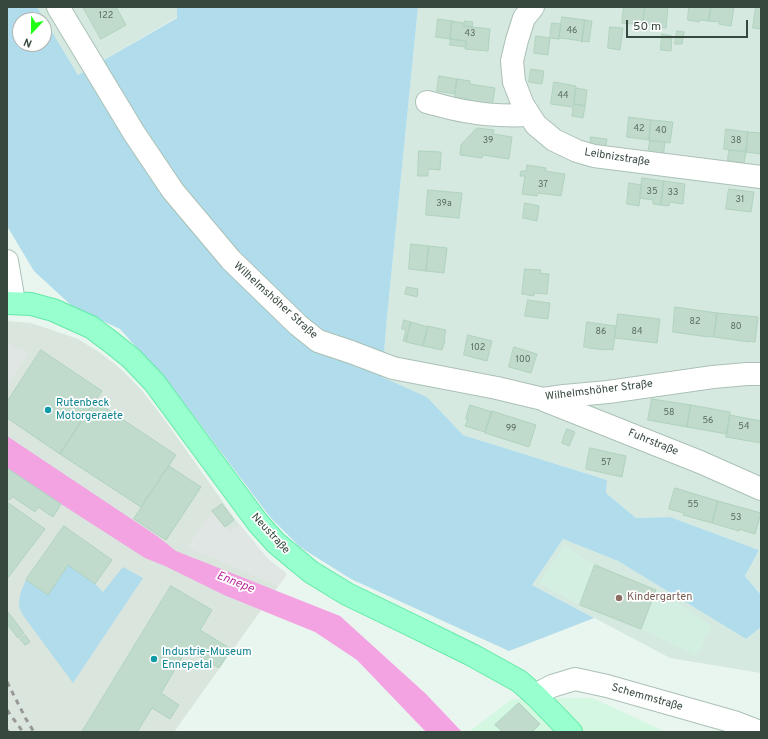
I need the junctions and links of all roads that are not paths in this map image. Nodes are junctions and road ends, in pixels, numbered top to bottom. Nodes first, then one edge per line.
1 (58, 7) edge
2 (534, 7) edge
3 (427, 102) dead end
4 (529, 114) junction
5 (761, 177) edge
6 (7, 261) edge
7 (11, 303) edge
8 (761, 374) edge
9 (543, 399) junction
10 (761, 489) edge
11 (535, 695) junction
12 (570, 732) edge
13 (760, 732) edge

1 - 9 street, Wilhelmshöher Straße
2 - 4 street, Leibnizstraße
3 - 4 street
4 - 5 street, Leibnizstraße
6 - 7 street
7 - 11 main road, Neustraße
8 - 9 street, Wilhelmshöher Straße
9 - 10 street, Fuhrstraße
11 - 12 main road, Neustraße
11 - 13 street, Schemmstraße

